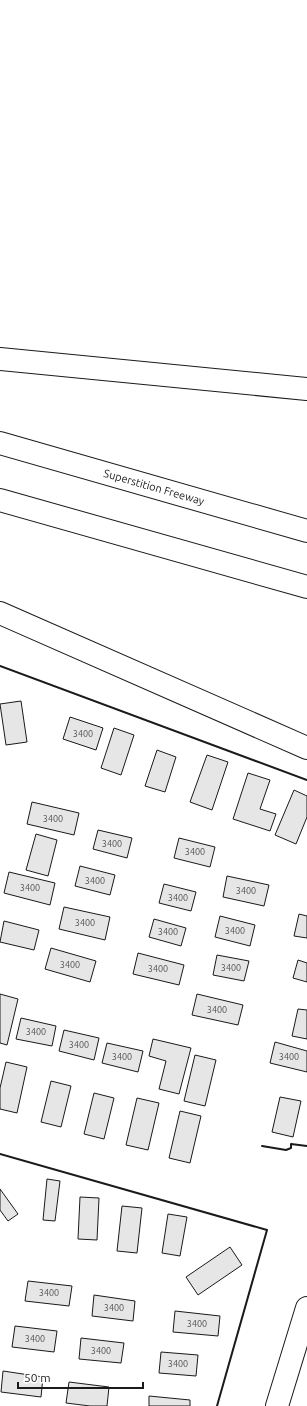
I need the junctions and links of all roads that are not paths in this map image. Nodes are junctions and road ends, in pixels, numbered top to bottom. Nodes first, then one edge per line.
1 (0, 359) edge
2 (307, 389) edge
3 (0, 444) edge
4 (0, 500) edge
5 (307, 531) edge
6 (307, 588) edge
7 (0, 613) edge
8 (307, 748) edge
9 (307, 1308) edge
10 (277, 1406) edge

1 - 2 main road
3 - 5 main road, Superstition Freeway
4 - 6 main road
7 - 8 main road
9 - 10 main road

